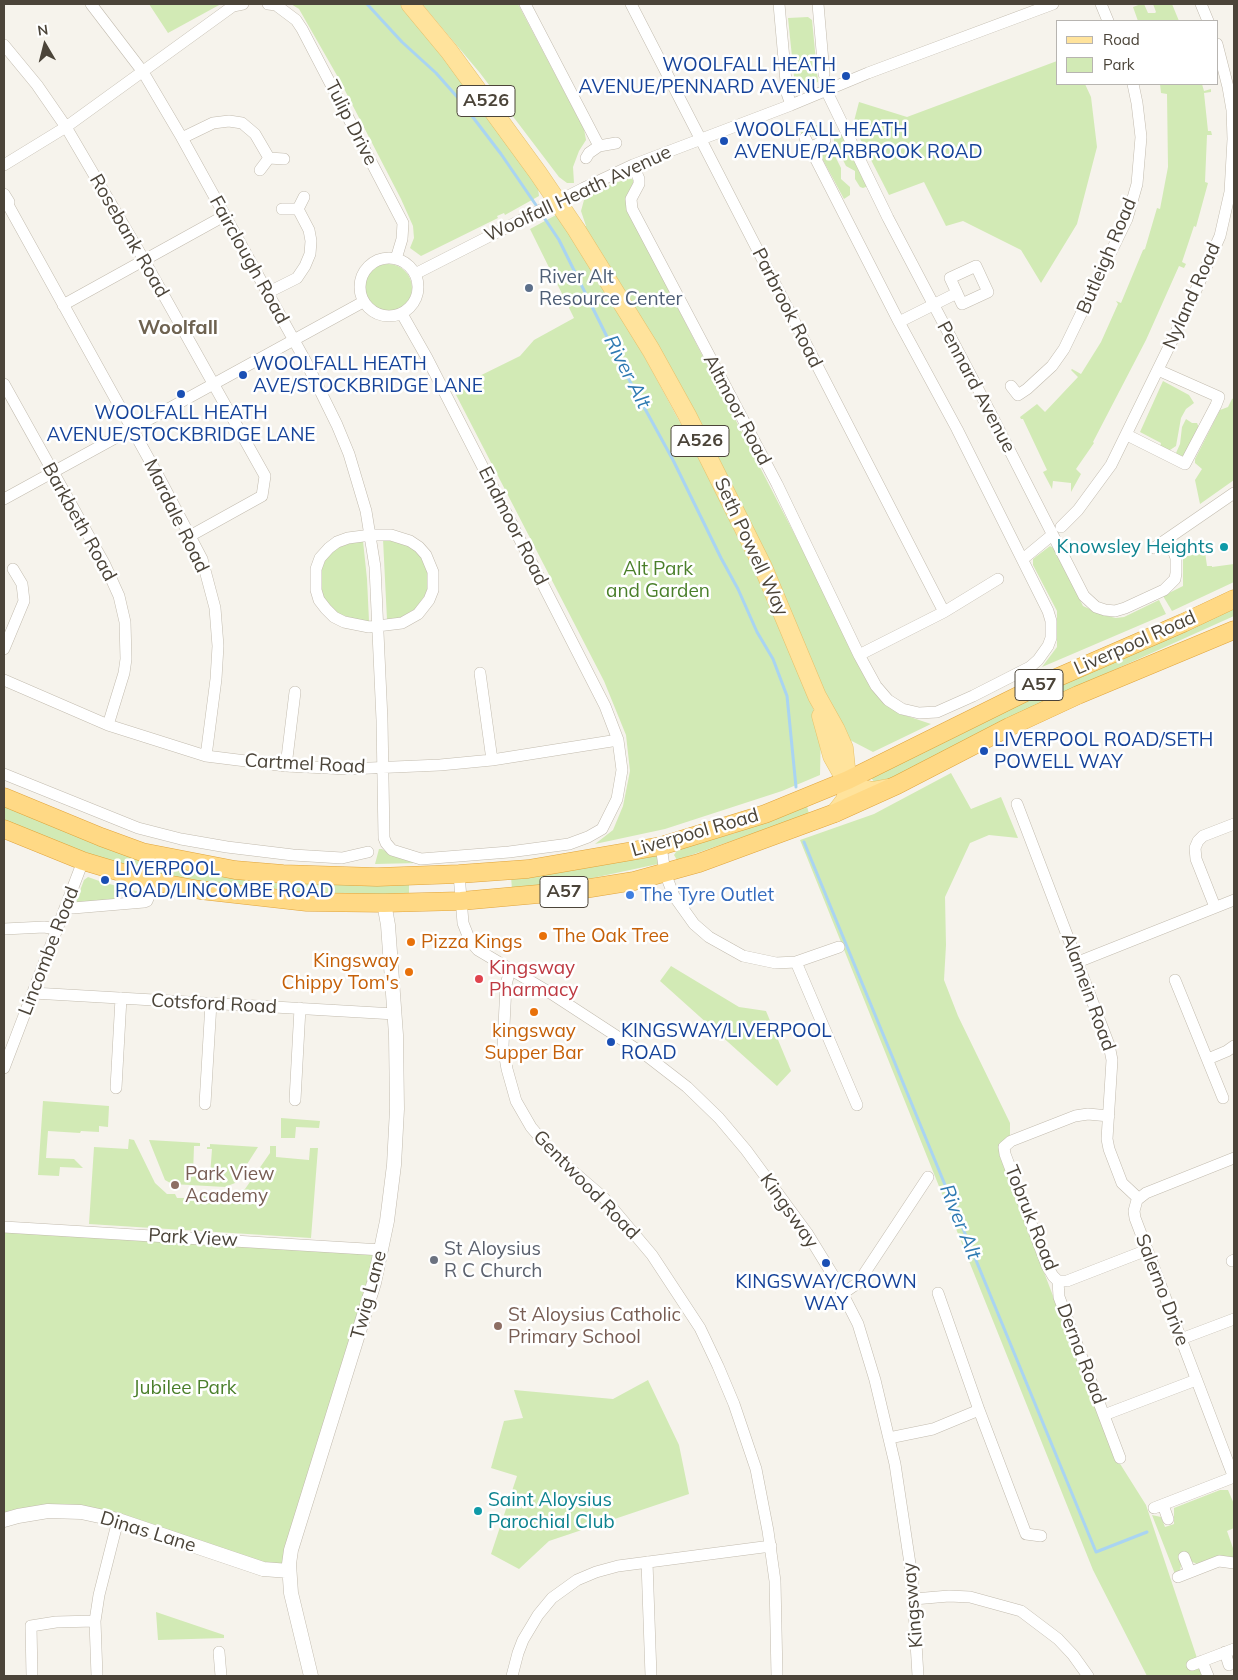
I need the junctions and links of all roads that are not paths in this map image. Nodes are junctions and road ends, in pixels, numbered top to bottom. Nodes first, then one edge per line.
1 (91, 4) edge
2 (243, 4) edge
3 (268, 4) edge
4 (410, 4) edge
5 (525, 4) edge
6 (631, 4) edge
7 (779, 4) edge
8 (818, 4) edge
9 (1053, 4) edge
10 (1101, 4) edge
11 (1201, 4) edge
12 (1108, 20) edge
13 (1208, 20) edge
14 (4, 45) edge
15 (1218, 48) edge
16 (143, 72) junction
17 (824, 74) dead end
18 (1132, 85) edge
19 (826, 90) junction
20 (791, 104) junction
21 (66, 126) junction
22 (182, 138) junction
23 (701, 138) junction
24 (825, 140) dead end
25 (616, 143) dead end
26 (600, 146) junction
27 (270, 158) junction
28 (284, 158) dead end
29 (586, 158) dead end
30 (4, 164) edge
31 (632, 165) junction
32 (260, 170) dead end
33 (4, 194) edge
34 (304, 197) dead end
35 (550, 204) junction
36 (282, 209) dead end
37 (298, 209) junction
38 (224, 216) junction
39 (396, 259) junction
40 (144, 260) junction
41 (415, 274) junction
42 (268, 293) junction
43 (957, 293) dead end
44 (364, 302) junction
45 (63, 305) junction
46 (933, 305) junction
47 (402, 314) junction
48 (899, 322) junction
49 (293, 340) junction
50 (1158, 370) junction
51 (4, 384) edge
52 (214, 384) junction
53 (1011, 386) dead end
54 (131, 428) junction
55 (1127, 435) junction
56 (52, 472) junction
57 (1234, 493) edge
58 (4, 499) edge
59 (1062, 527) dead end
60 (371, 535) junction
61 (1052, 535) junction
62 (190, 536) junction
63 (1169, 539) junction
64 (1154, 548) dead end
65 (1022, 559) junction
66 (13, 569) dead end
67 (998, 579) dead end
68 (1234, 599) edge
69 (944, 612) junction
70 (379, 626) junction
71 (1234, 630) edge
72 (7, 631) edge
73 (4, 649) edge
74 (859, 655) junction
75 (480, 673) dead end
76 (4, 680) edge
77 (295, 692) dead end
78 (108, 725) junction
79 (618, 740) junction
80 (206, 756) junction
81 (492, 760) junction
82 (286, 766) junction
83 (382, 768) junction
84 (4, 774) edge
85 (848, 780) junction
86 (891, 787) junction
87 (4, 797) edge
88 (836, 813) junction
89 (1009, 818) dead end
90 (1234, 824) edge
91 (4, 829) edge
92 (661, 846) junction
93 (368, 852) dead end
94 (84, 861) junction
95 (665, 873) junction
96 (459, 874) junction
97 (121, 892) dead end
98 (149, 896) dead end
99 (1234, 900) edge
100 (460, 901) junction
101 (122, 904) junction
102 (384, 904) junction
103 (66, 906) junction
104 (1215, 907) junction
105 (4, 929) edge
106 (57, 929) junction
107 (839, 947) dead end
108 (796, 962) junction
109 (1078, 962) junction
110 (510, 969) junction
111 (1175, 980) dead end
112 (33, 993) junction
113 (121, 998) junction
114 (211, 1004) junction
115 (300, 1008) junction
116 (395, 1014) junction
117 (1234, 1046) edge
118 (1208, 1059) junction
119 (4, 1068) edge
120 (116, 1088) dead end
121 (1223, 1098) dead end
122 (295, 1100) dead end
123 (205, 1104) dead end
124 (857, 1105) dead end
125 (1109, 1116) junction
126 (1234, 1158) edge
127 (928, 1177) dead end
128 (1138, 1198) junction
129 (4, 1227) edge
130 (382, 1250) junction
131 (1147, 1250) junction
132 (1058, 1281) junction
133 (938, 1293) dead end
134 (842, 1294) junction
135 (1234, 1319) edge
136 (1181, 1339) junction
137 (1196, 1380) junction
138 (979, 1410) junction
139 (1104, 1415) junction
140 (889, 1438) junction
141 (1120, 1458) dead end
142 (1234, 1478) edge
143 (1168, 1519) dead end
144 (4, 1520) edge
145 (118, 1520) junction
146 (1041, 1536) dead end
147 (770, 1546) junction
148 (1184, 1557) dead end
149 (646, 1562) junction
150 (1234, 1563) edge
151 (289, 1571) junction
152 (1190, 1572) junction
153 (1178, 1577) dead end
154 (914, 1599) junction
155 (95, 1621) junction
156 (1229, 1651) edge
157 (219, 1652) dead end
158 (1229, 1665) dead end
159 (32, 1676) edge
160 (97, 1676) edge
161 (221, 1676) edge
162 (311, 1676) edge
163 (512, 1676) edge
164 (651, 1676) edge
165 (777, 1676) edge
166 (918, 1676) edge
167 (1088, 1676) edge
168 (1208, 1676) edge

1 - 16 street, Fairclough Road
2 - 16 street
3 - 39 street, Tulip Drive
4 - 35 main road, Seth Powell Way / A526
5 - 26 street
6 - 23 street, Parbrook Road
7 - 20 street
8 - 17 street
9 - 19 street, Woolfall Heath Avenue
10 - 12 street
11 - 13 street
14 - 21 street, Rosebank Road
15 - 50 street, Nyland Road
16 - 21 street
16 - 22 street, Fairclough Road
18 - 53 street, Butleigh Road
19 - 20 street, Woolfall Heath Avenue
19 - 46 street, Pennard Avenue
20 - 23 street, Woolfall Heath Avenue
21 - 30 street
21 - 40 street, Rosebank Road
22 - 27 street
22 - 38 street, Fairclough Road
23 - 31 street, Woolfall Heath Avenue
23 - 69 street, Parbrook Road
24 - 48 street, Pennard Avenue
25 - 26 street
26 - 29 street
27 - 28 street
27 - 32 street
31 - 35 street, Woolfall Heath Avenue
31 - 74 street, Altmoor Road
33 - 45 street, Mardale Road
34 - 37 street
35 - 41 street, Woolfall Heath Avenue
35 - 85 main road, Seth Powell Way / A526
36 - 37 street
37 - 42 street
38 - 40 street
38 - 42 street, Fairclough Road
39 - 41 street
39 - 44 street
40 - 45 street
40 - 52 street, Rosebank Road
41 - 47 street
42 - 49 street, Fairclough Road
43 - 46 street
44 - 47 street
44 - 49 street
45 - 54 street, Mardale Road
46 - 48 street
46 - 61 street, Pennard Avenue
47 - 79 street, Endmoor Road
48 - 65 street, Pennard Avenue
49 - 52 street
49 - 60 street, Fairclough Road
50 - 55 street, Nyland Road
50 - 55 street, Nyland Road
51 - 56 street, Barkbeth Road
52 - 54 street
52 - 62 street, Rosebank Road
54 - 56 street
54 - 62 street, Mardale Road
55 - 59 street, Nyland Road
56 - 58 street
56 - 78 street, Barkbeth Road
57 - 63 street
60 - 70 street, Fairclough Road
60 - 70 street
60 - 70 street
61 - 63 street, Pennard Avenue
61 - 65 street
62 - 80 street, Mardale Road
63 - 64 street
65 - 74 street, Liverpool Road
66 - 72 street
67 - 69 street
68 - 85 highway, Liverpool Road / A57
69 - 74 street
70 - 83 street, Fairclough Road
71 - 86 highway, Liverpool Road / A57
72 - 73 street
75 - 81 street
76 - 78 street, Cartmel Road
77 - 82 street
78 - 80 street, Cartmel Road
79 - 81 street, Cartmel Road
79 - 83 street, Fairclough Road
80 - 82 street, Cartmel Road
81 - 83 street, Cartmel Road
82 - 83 street, Cartmel Road
84 - 93 street
85 - 86 main road
85 - 88 main road
85 - 92 highway, Liverpool Road / A57
86 - 88 highway, Liverpool Road / A57
87 - 96 highway, Liverpool Road / A57
88 - 95 highway, Liverpool Road / A57
89 - 109 street, Alamein Road
90 - 104 street
91 - 94 highway, Liverpool Road / A57
92 - 95 street
92 - 96 highway, Liverpool Road / A57
94 - 102 highway, Liverpool Road / A57
94 - 103 street, Lincombe Road
95 - 100 highway, Liverpool Road / A57
95 - 108 street
96 - 100 street, Kingsway
97 - 101 street
98 - 101 street
99 - 104 street
100 - 102 highway, Liverpool Road / A57
100 - 110 street, Kingsway
101 - 103 street
102 - 116 street, Twig Lane
103 - 106 street, Lincombe Road
104 - 109 street
105 - 106 street
106 - 112 street, Lincombe Road
107 - 108 street
108 - 124 street
109 - 125 street, Alamein Road
110 - 134 street, Kingsway
110 - 147 street, Gentwood Road
111 - 118 street
112 - 113 street, Cotsford Road
112 - 119 street, Lincombe Road
113 - 114 street, Cotsford Road
113 - 120 street
114 - 115 street, Cotsford Road
114 - 123 street
115 - 116 street, Cotsford Road
115 - 122 street
116 - 130 street, Twig Lane
117 - 118 street
118 - 121 street
125 - 128 street, Alamein Road
125 - 132 street, Tobruk Road
126 - 128 street
127 - 134 street
128 - 131 street, Salerno Drive
129 - 130 street, Park View
130 - 151 street, Twig Lane
131 - 132 street, Derna Road
131 - 136 street, Salerno Drive
132 - 139 street, Derna Road
133 - 138 street
134 - 140 street, Kingsway
135 - 136 street
136 - 137 street, Salerno Drive
137 - 139 street
137 - 142 street, Salerno Drive
138 - 140 street
138 - 146 street
139 - 141 street, Derna Road
140 - 154 street, Kingsway
142 - 143 street
144 - 145 street, Dinas Lane
145 - 151 street, Dinas Lane
145 - 155 street
147 - 149 street
147 - 165 street, Gentwood Road
148 - 152 street
149 - 163 street
149 - 164 street
150 - 152 street
151 - 162 street, Twig Lane
152 - 153 street
154 - 166 street, Kingsway
154 - 167 street
155 - 159 street
155 - 160 street
156 - 158 street
156 - 168 street
157 - 161 street

